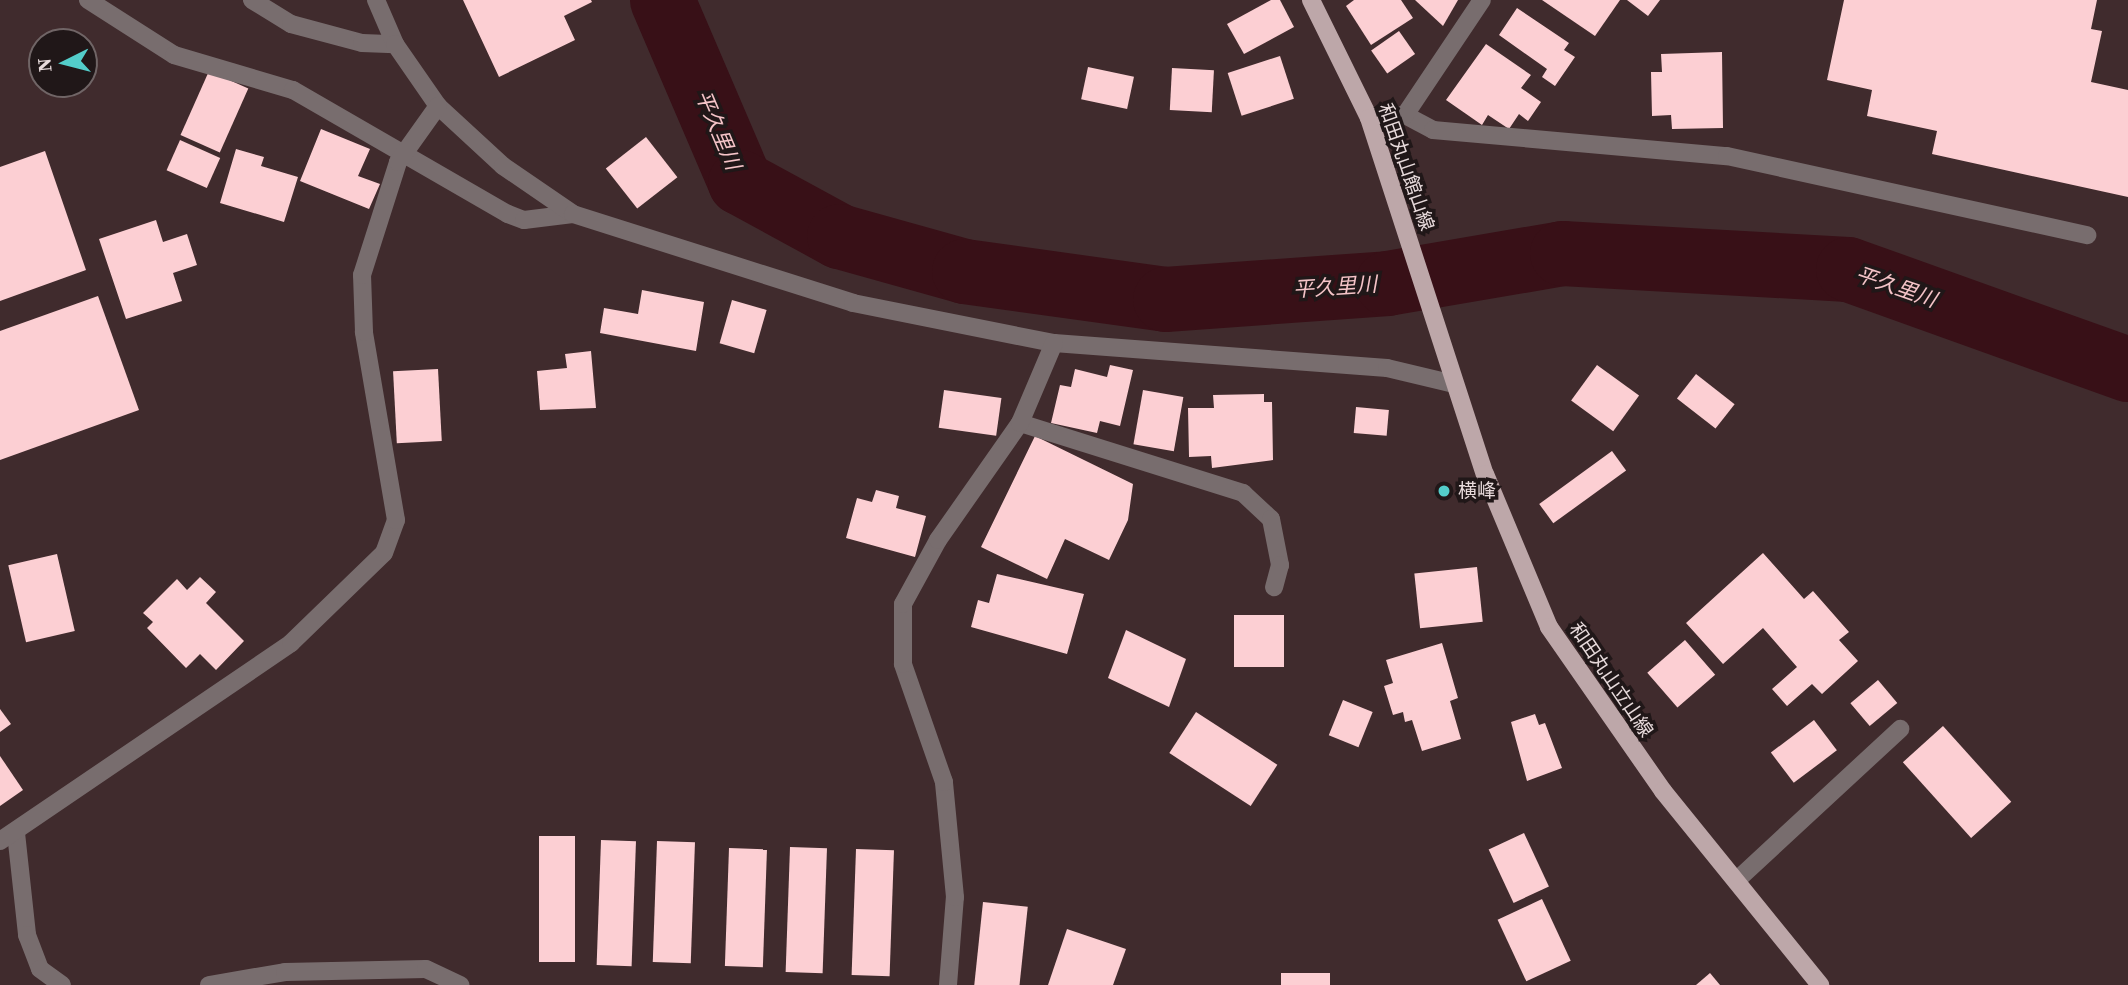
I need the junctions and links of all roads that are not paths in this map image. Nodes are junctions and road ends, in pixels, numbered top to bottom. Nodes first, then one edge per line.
1 (88, 0) edge
2 (252, 0) edge
3 (376, 0) edge
4 (1311, 0) edge
5 (1482, 0) edge
6 (395, 44) junction
7 (438, 106) junction
8 (1405, 115) junction
9 (1369, 118) junction
10 (404, 153) junction
11 (573, 214) junction
12 (2087, 235) dead end
13 (1054, 343) junction
14 (1445, 355) joint
15 (1454, 384) junction
16 (1020, 423) junction
17 (1274, 587) dead end
18 (1899, 729) dead end
19 (8, 837) edge
20 (1736, 881) junction
21 (249, 982) edge
22 (62, 985) edge
23 (209, 985) edge
24 (460, 985) edge
25 (948, 985) edge
26 (1820, 985) edge

1 - 10 street
2 - 6 street
3 - 6 street
4 - 9 main road, 和田丸山館山線
5 - 8 street
6 - 7 street
7 - 10 street
7 - 11 street
8 - 9 street
8 - 12 street
9 - 14 main road, 和田丸山館山線
10 - 11 street
10 - 19 street
11 - 13 street
13 - 15 street
13 - 16 street
14 - 15 main road, 和田丸山立山線
15 - 20 main road, 和田丸山立山線
16 - 17 street
16 - 25 street
18 - 20 street
19 - 22 street
20 - 26 main road, 和田丸山立山線
21 - 23 street
21 - 24 street

